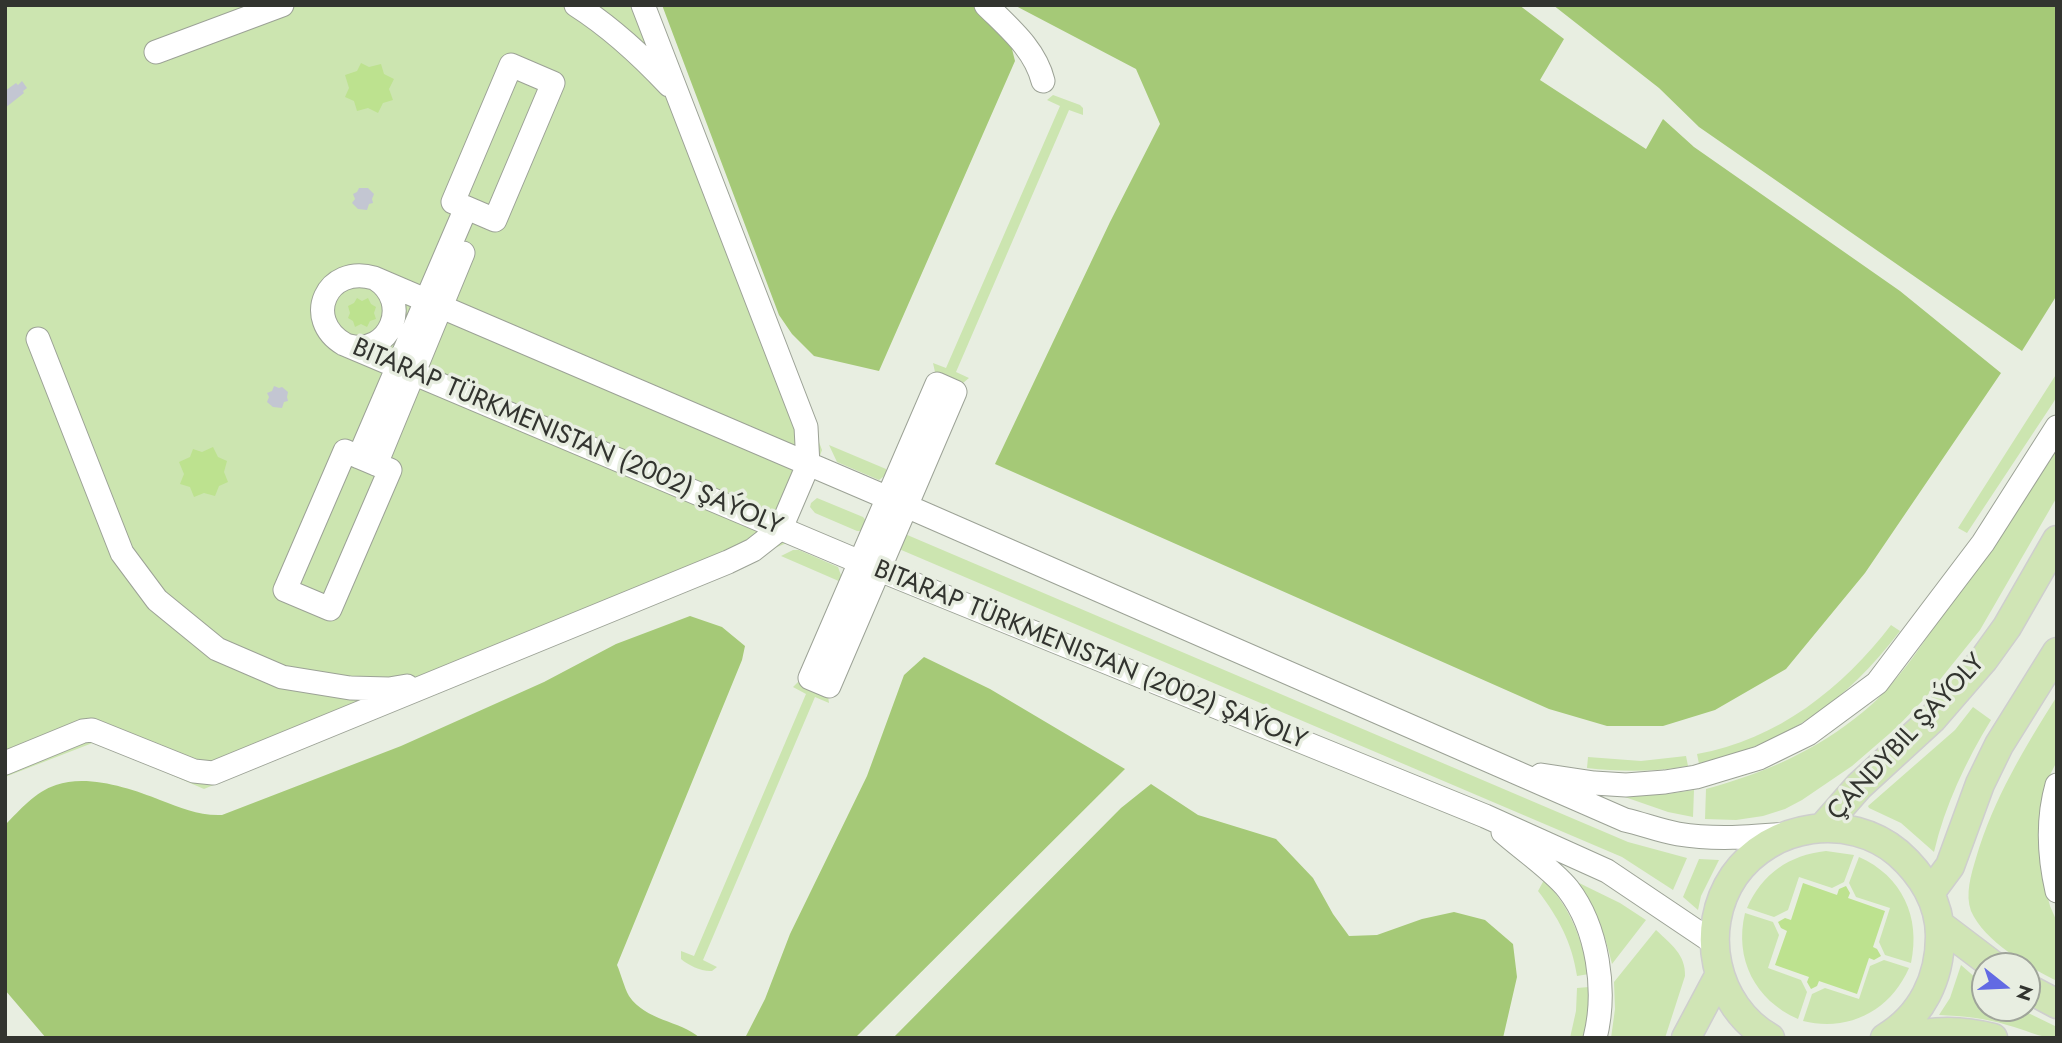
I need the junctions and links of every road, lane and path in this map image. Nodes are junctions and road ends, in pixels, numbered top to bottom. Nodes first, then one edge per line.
1 (282, 5) edge
2 (576, 5) edge
3 (643, 5) edge
4 (986, 5) edge
5 (156, 52) dead end
6 (1043, 81) dead end
7 (676, 93) junction
8 (473, 210) junction
9 (374, 278) junction
10 (433, 303) junction
11 (38, 339) dead end
12 (344, 344) junction
13 (405, 369) junction
14 (2057, 427) edge
15 (367, 460) junction
16 (808, 465) junction
17 (897, 503) junction
18 (781, 528) junction
19 (2057, 540) edge
20 (869, 566) junction
21 (2057, 652) edge
22 (436, 682) junction
23 (5, 764) edge
24 (1507, 769) junction
25 (2057, 785) edge
26 (1485, 816) junction
27 (1823, 827) junction
28 (1790, 833) junction
29 (2057, 891) edge
30 (1930, 893) junction
31 (1940, 925) junction
32 (1714, 943) junction
33 (1976, 952) edge
34 (1719, 976) junction
35 (2041, 995) edge
36 (2057, 1004) edge
37 (1595, 1038) edge
38 (1686, 1038) edge
39 (1770, 1038) edge
40 (1885, 1038) edge
41 (1902, 1038) edge
42 (1993, 1038) edge

1 - 5 street
2 - 7 street
3 - 7 street
4 - 6 street
7 - 16 street
8 - 8 street
8 - 10 street
9 - 10 street, BITARAP TÜRKMENISTAN (2002) ŞAÝOLY
9 - 12 street
9 - 12 street, BITARAP TÜRKMENISTAN (2002) ŞAÝOLY
10 - 13 street
10 - 16 street, BITARAP TÜRKMENISTAN (2002) ŞAÝOLY
11 - 22 street
12 - 13 street, BITARAP TÜRKMENISTAN (2002) ŞAÝOLY
13 - 15 street
13 - 18 street, BITARAP TÜRKMENISTAN (2002) ŞAÝOLY
14 - 24 street, BITARAP TÜRKMENISTAN (2002) ŞAÝOLY
15 - 15 street
16 - 17 street, BITARAP TÜRKMENISTAN (2002) ŞAÝOLY
16 - 18 street
17 - 20 street
17 - 24 street, BITARAP TÜRKMENISTAN (2002) ŞAÝOLY
18 - 20 street, BITARAP TÜRKMENISTAN (2002) ŞAÝOLY
18 - 22 street
19 - 27 main road, ÇANDYBIL ŞAÝOLY
20 - 26 street, BITARAP TÜRKMENISTAN (2002) ŞAÝOLY
21 - 30 main road
22 - 23 street
24 - 28 street, BITARAP TÜRKMENISTAN (2002) ŞAÝOLY
25 - 29 street
26 - 32 street, BITARAP TÜRKMENISTAN (2002) ŞAÝOLY
26 - 37 street
27 - 28 main road
27 - 30 main road
28 - 32 main road
30 - 31 main road
31 - 33 main road
31 - 40 main road
32 - 34 main road
34 - 38 main road
34 - 39 main road
35 - 36 main road
41 - 42 main road

